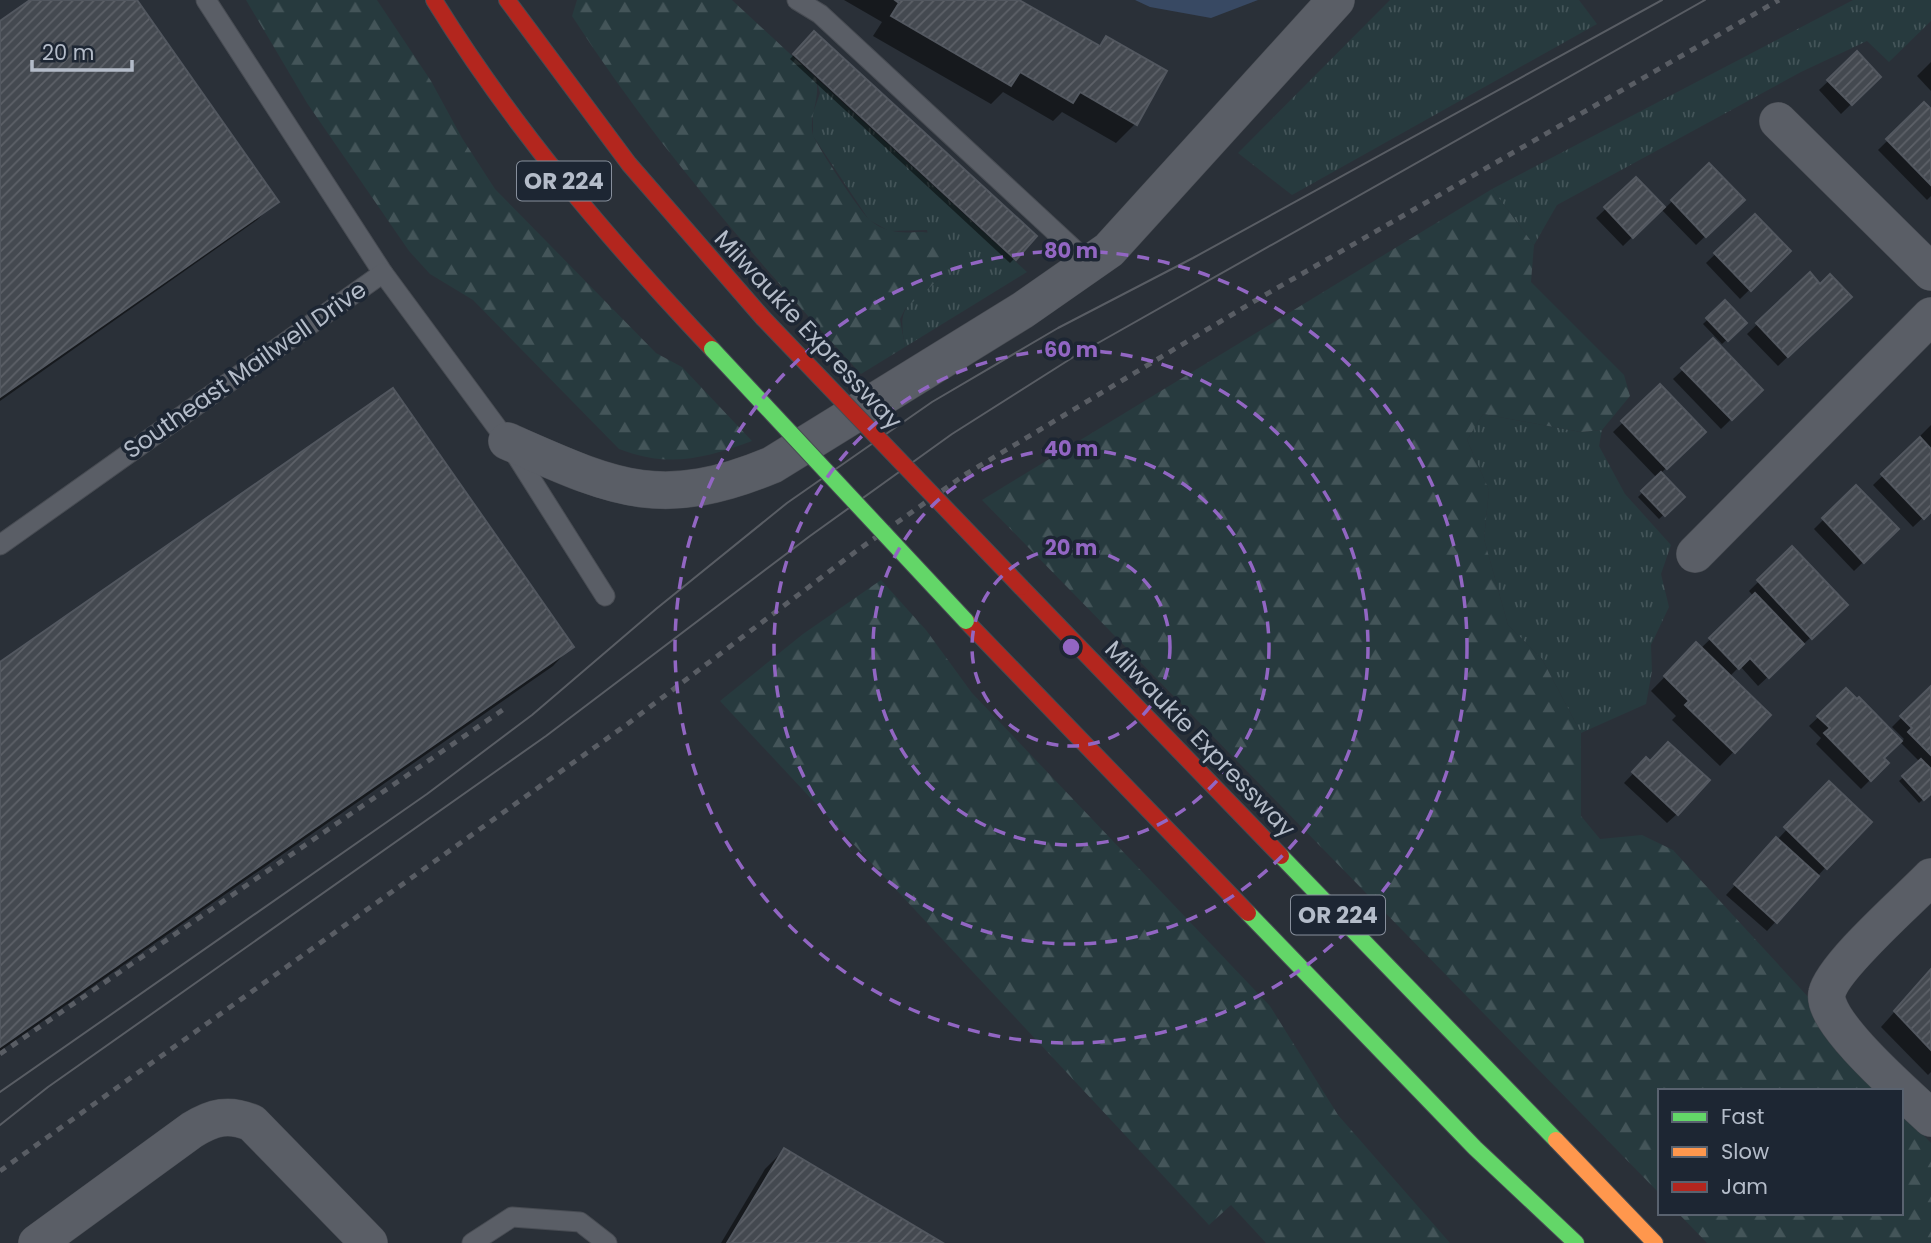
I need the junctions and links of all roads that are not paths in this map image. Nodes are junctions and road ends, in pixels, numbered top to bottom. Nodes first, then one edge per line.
1 (206, 0) edge
2 (434, 0) edge
3 (507, 0) edge
4 (797, 0) edge
5 (1336, 0) edge
6 (1778, 121) dead end
7 (1099, 257) junction
8 (1931, 272) edge
9 (383, 273) junction
10 (1931, 316) edge
11 (507, 441) junction
12 (0, 545) edge
13 (1695, 554) dead end
14 (605, 596) dead end
15 (1931, 877) edge
16 (1902, 1089) edge
17 (1903, 1090) edge
18 (1931, 1118) edge
19 (1475, 1148) junction
20 (37, 1243) edge
21 (369, 1243) edge
22 (472, 1243) edge
23 (607, 1243) edge
24 (1554, 1243) edge
25 (1576, 1243) edge
26 (1655, 1243) edge

1 - 9 lane
2 - 19 highway, OR 224, bridge
3 - 26 highway, Milwaukie Expressway / OR 224, bridge
4 - 7 lane
5 - 7 street
6 - 8 street
7 - 11 street
9 - 11 lane, Southeast Mailwell Drive
9 - 12 lane, Southeast Mailwell Drive
10 - 13 street
11 - 14 lane, Southeast Mailwell Drive
15 - 16 street
17 - 18 street
19 - 24 highway
19 - 25 highway, OR 224
20 - 21 street
22 - 23 lane

